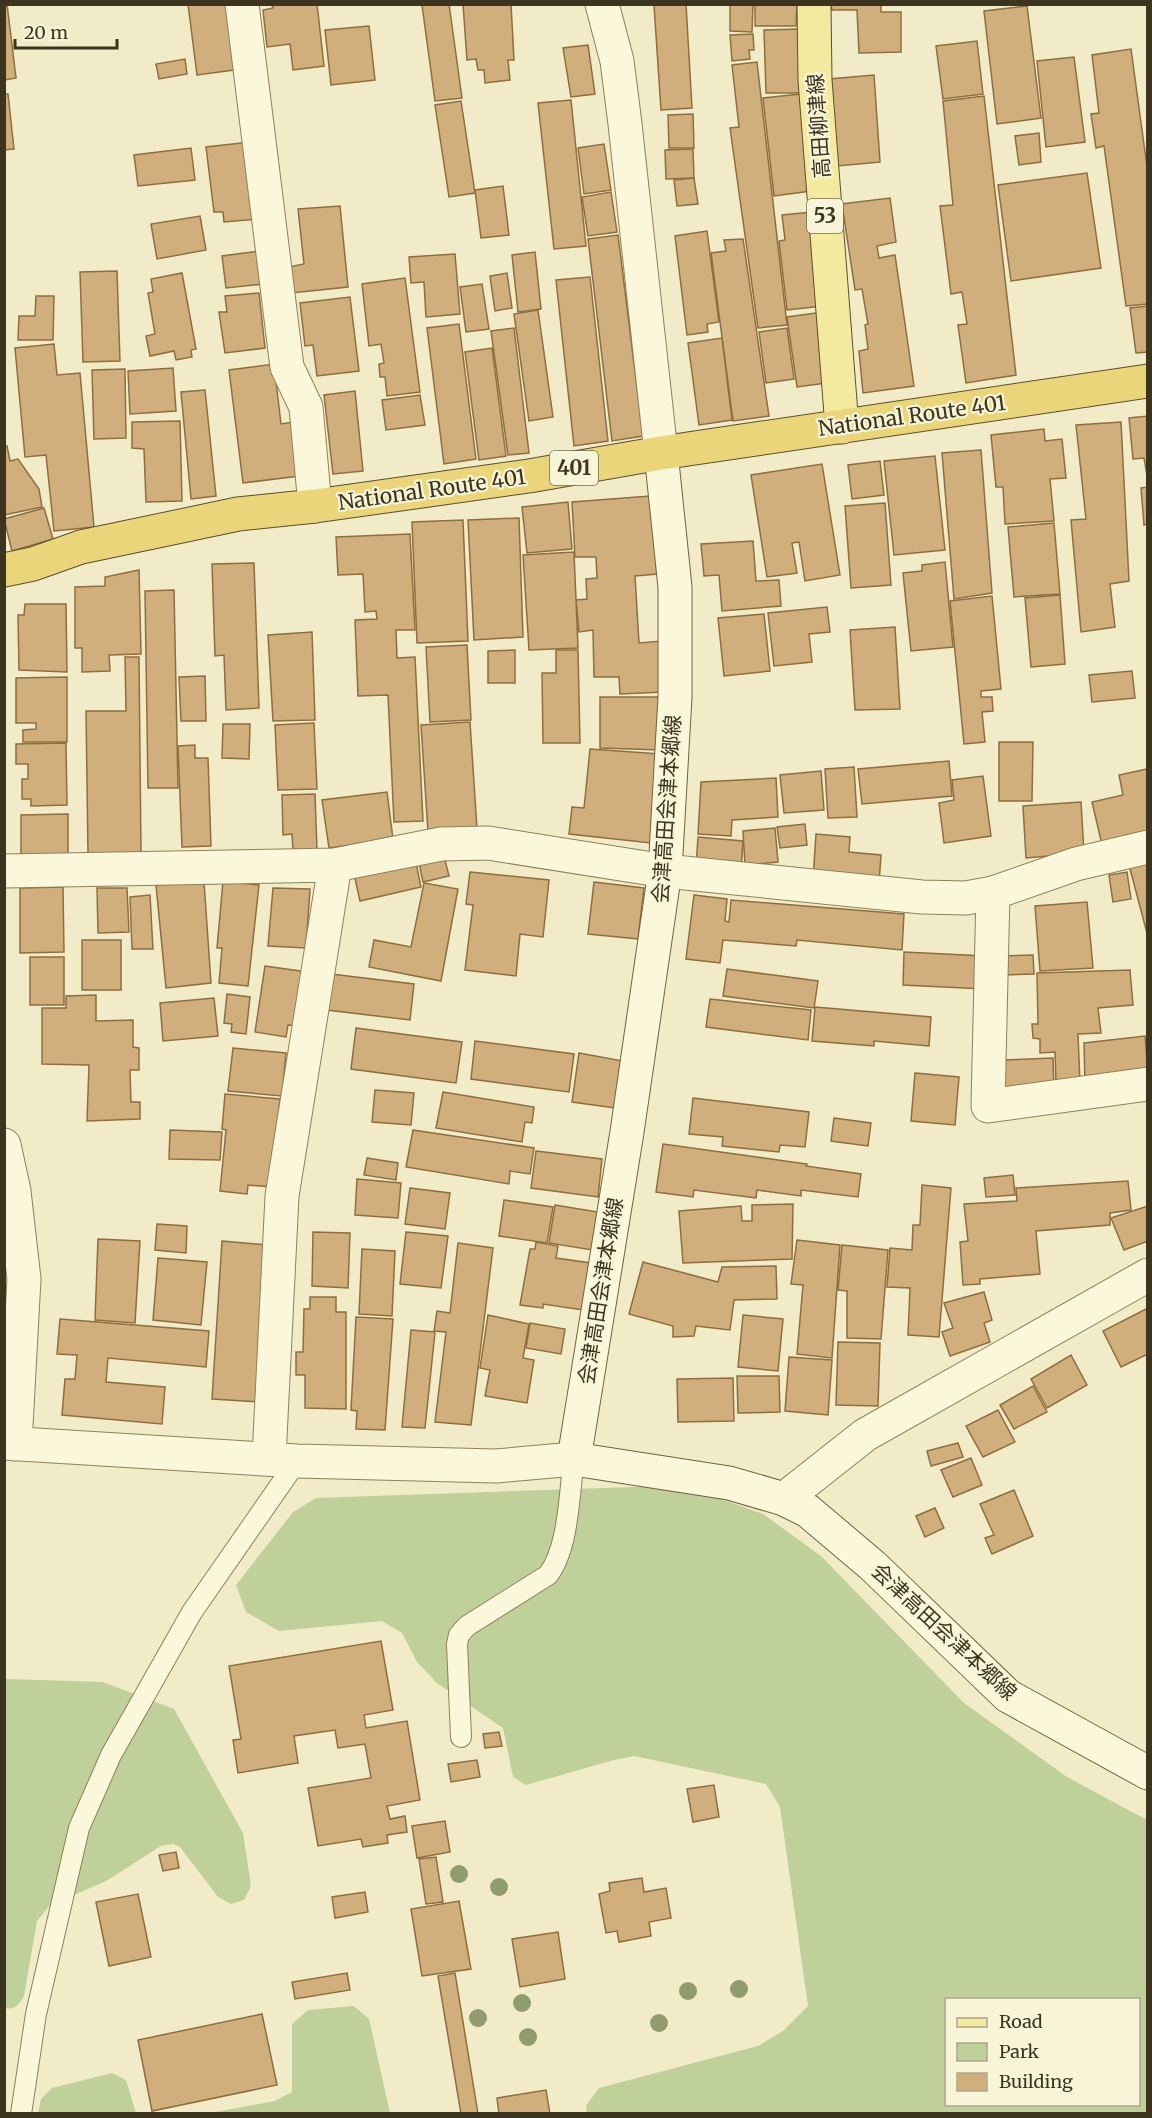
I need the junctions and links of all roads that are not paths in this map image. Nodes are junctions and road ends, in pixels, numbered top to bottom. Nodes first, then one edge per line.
1 (242, 4) edge
2 (602, 4) edge
3 (814, 4) edge
4 (1148, 381) edge
5 (842, 427) junction
6 (661, 453) junction
7 (315, 506) junction
8 (4, 570) edge
9 (1148, 847) edge
10 (336, 865) junction
11 (4, 871) edge
12 (665, 871) junction
13 (993, 893) junction
14 (1148, 1084) edge
15 (4, 1144) edge
16 (1148, 1275) edge
17 (10, 1443) edge
18 (283, 1459) junction
19 (574, 1459) junction
20 (784, 1499) junction
21 (461, 1737) dead end
22 (1148, 1773) edge
23 (21, 2114) edge

1 - 7 street
2 - 6 street, 会津高田会津本郷線
3 - 5 main road, 高田柳津線 / 53
4 - 5 highway, National Route 401 / 401
5 - 6 highway, National Route 401 / 401
6 - 7 highway, National Route 401 / 401
6 - 12 street, 会津高田会津本郷線
7 - 8 highway, National Route 401 / 401
9 - 13 street
10 - 11 street
10 - 12 street
10 - 18 street
12 - 13 street
12 - 19 street, 会津高田会津本郷線
13 - 14 street
15 - 17 street
16 - 20 street
17 - 18 street
18 - 19 street
18 - 23 lane
19 - 20 street, 会津高田会津本郷線
19 - 21 lane
20 - 22 street, 会津高田会津本郷線

